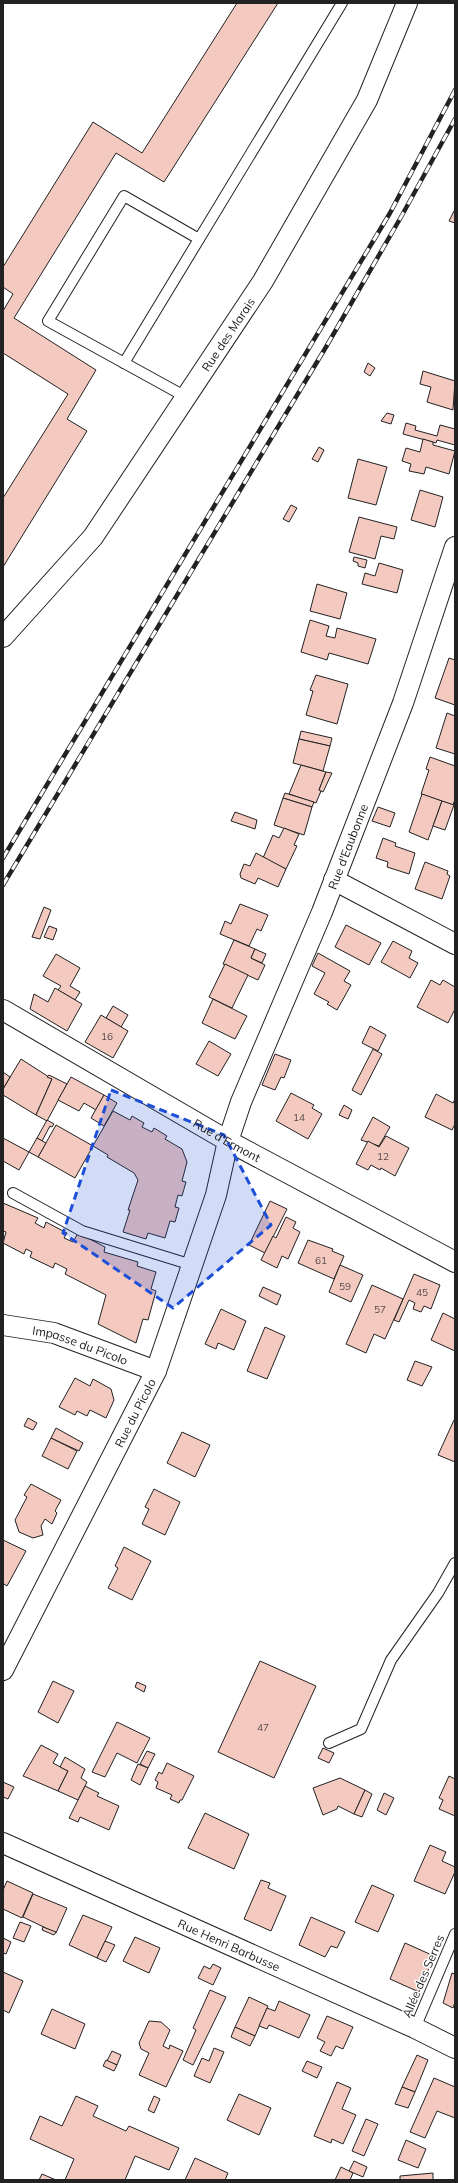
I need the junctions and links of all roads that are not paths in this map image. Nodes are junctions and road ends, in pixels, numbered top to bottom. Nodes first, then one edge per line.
1 (342, 3) edge
2 (407, 3) edge
3 (199, 239) junction
4 (124, 363) junction
5 (186, 397) junction
6 (455, 547) edge
7 (3, 637) edge
8 (334, 880) junction
9 (455, 944) edge
10 (3, 1010) edge
11 (228, 1141) junction
12 (13, 1193) dead end
13 (455, 1262) edge
14 (192, 1265) junction
15 (3, 1325) edge
16 (156, 1371) junction
17 (455, 1563) edge
18 (3, 1670) edge
19 (329, 1743) dead end
20 (3, 1843) edge
21 (455, 1934) edge
22 (415, 2028) junction
23 (455, 2048) edge

1 - 3 lane
2 - 5 street, Rue des Marais
3 - 4 lane
3 - 4 lane
4 - 5 lane
5 - 7 street, Rue des Marais
6 - 8 street, Rue d'Eaubonne
8 - 9 street
8 - 11 street, Rue d'Eaubonne
10 - 11 street, Rue d'Ermont
11 - 13 street, Rue d'Ermont
11 - 14 street, Rue du Picolo
12 - 14 lane
14 - 16 street, Rue du Picolo
15 - 16 street, Impasse du Picolo
16 - 18 street, Rue du Picolo
17 - 19 lane
20 - 22 street, Rue Henri Barbusse
21 - 22 lane, Allée des Serres
22 - 23 street, Rue Henri Barbusse

